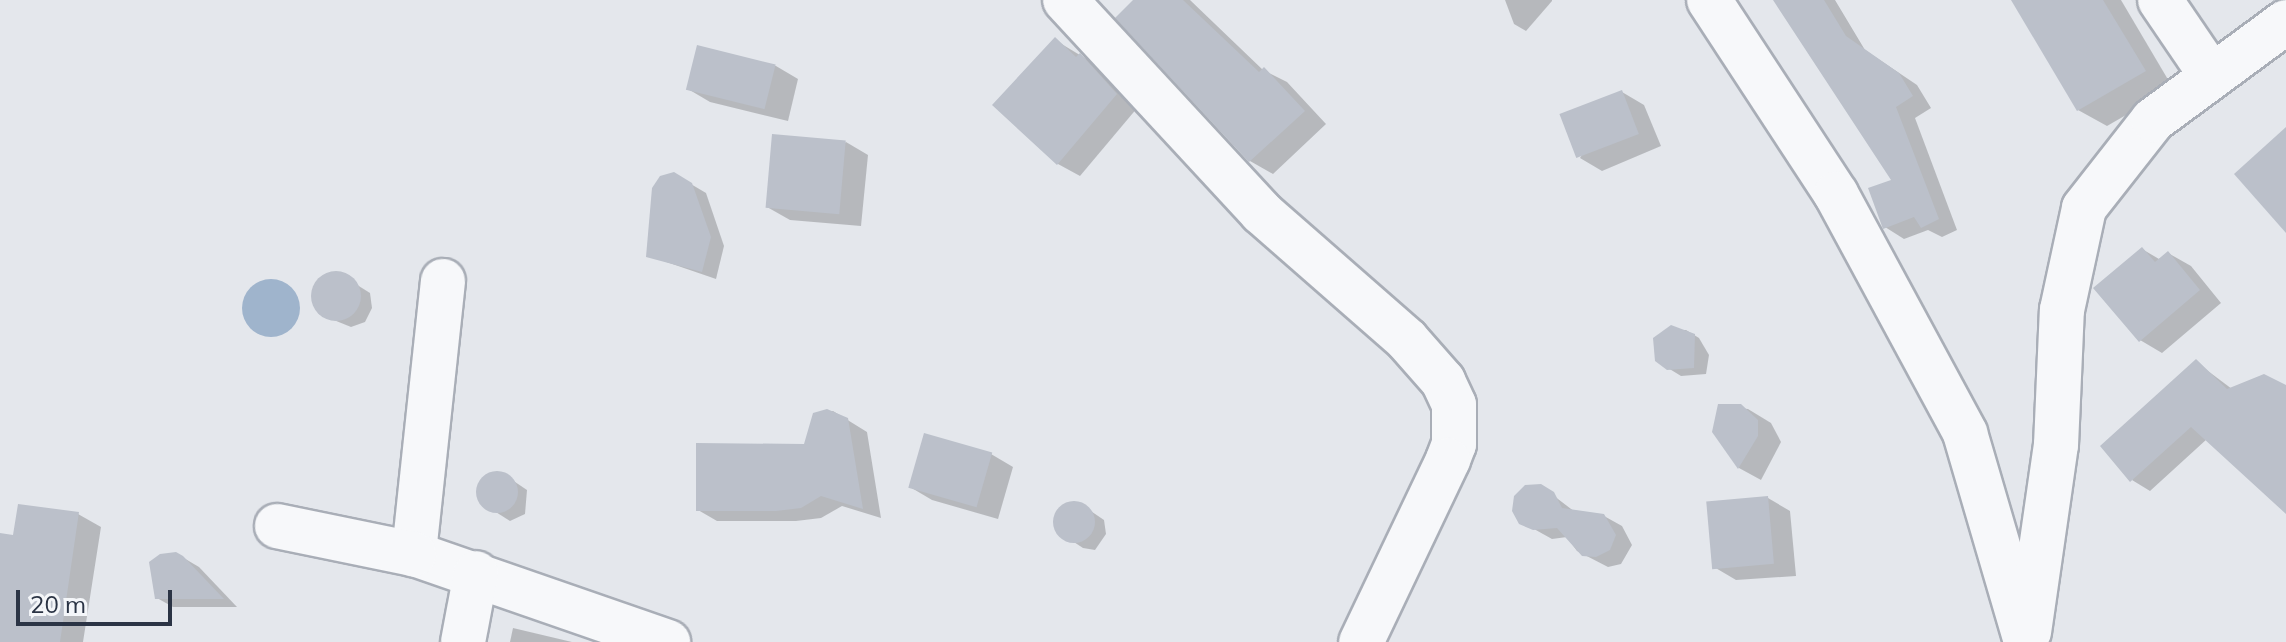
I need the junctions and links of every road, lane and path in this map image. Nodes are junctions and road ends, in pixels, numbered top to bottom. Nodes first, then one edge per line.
1 (1065, 0) edge
2 (1709, 0) edge
3 (2160, 0) edge
4 (2286, 22) edge
5 (2211, 75) junction
6 (443, 281) dead end
7 (277, 526) dead end
8 (414, 554) junction
9 (476, 573) junction
10 (463, 642) edge
11 (668, 642) edge
12 (1361, 642) edge
13 (2027, 642) edge

1 - 12 street
2 - 13 street
3 - 5 street
4 - 5 street
5 - 13 street
6 - 8 street
7 - 8 street
8 - 9 street
9 - 10 street
9 - 11 street

